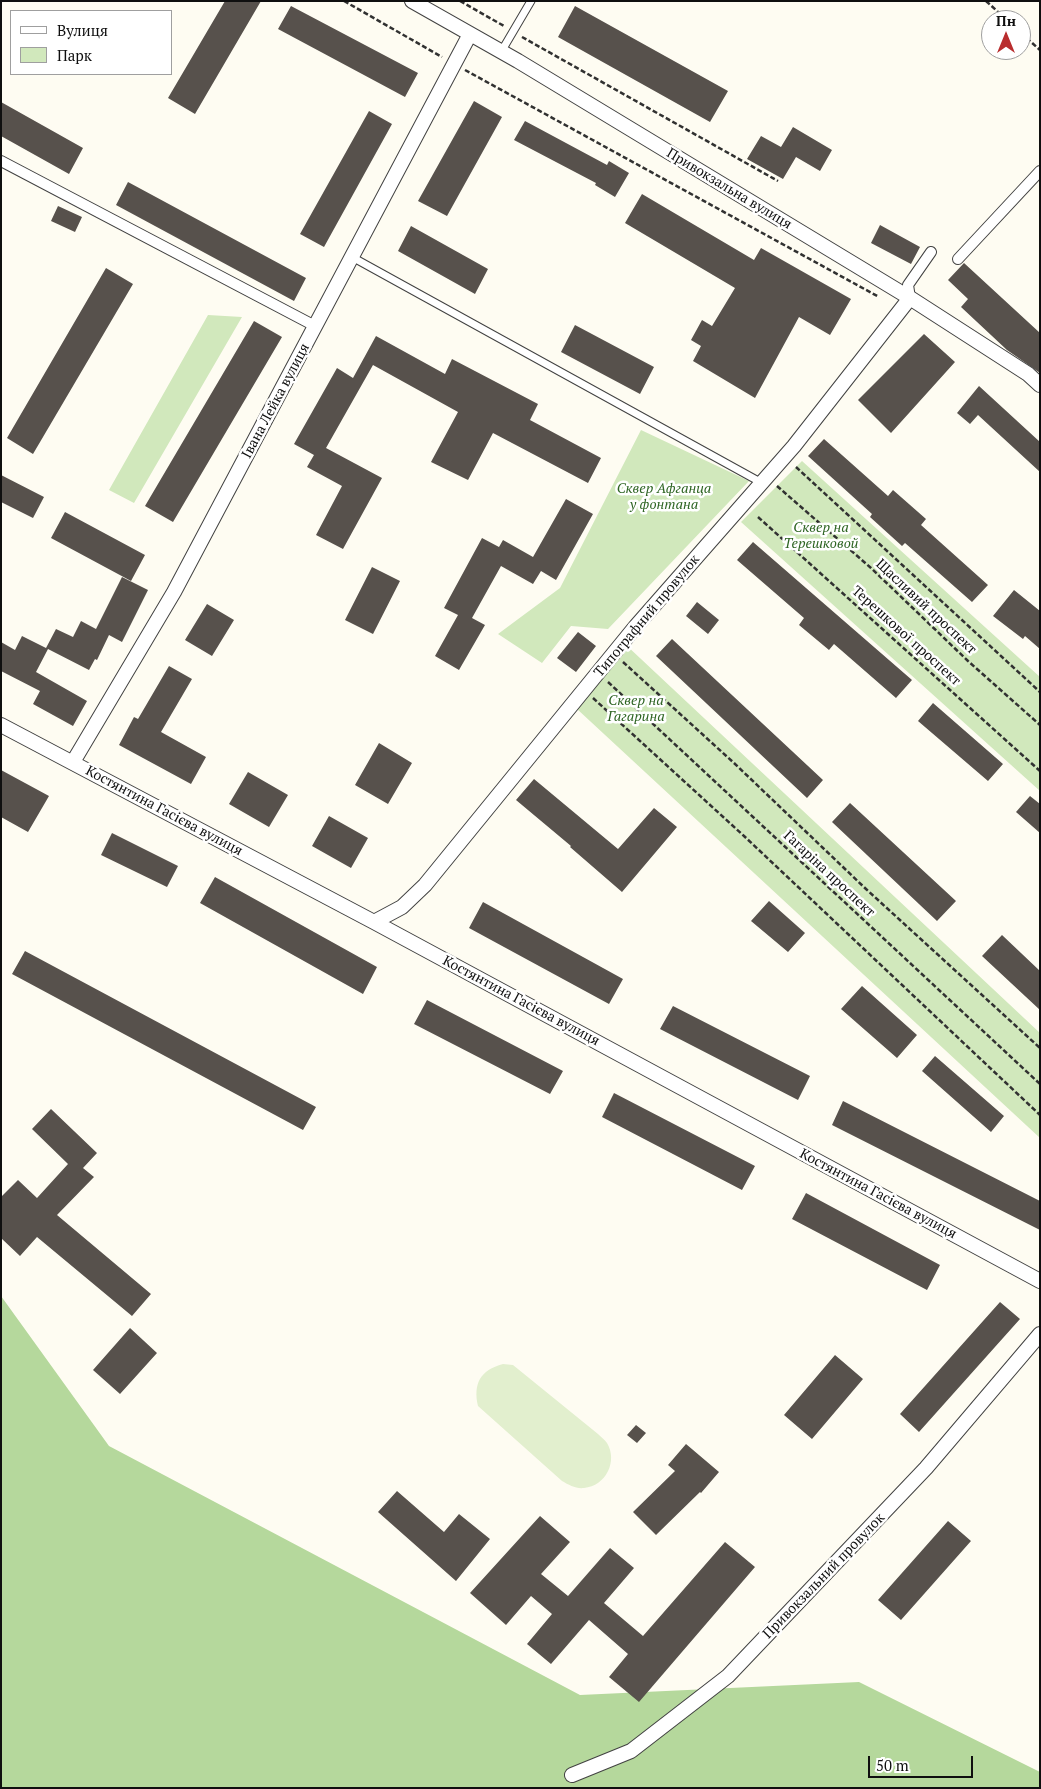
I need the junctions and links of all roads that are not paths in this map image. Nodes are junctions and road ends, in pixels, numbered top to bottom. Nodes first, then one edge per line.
1 (412, 1) edge
2 (531, 1) edge
3 (470, 34) junction
4 (501, 52) junction
5 (1, 161) edge
6 (1040, 171) edge
7 (930, 252) dead end
8 (352, 257) junction
9 (958, 259) dead end
10 (910, 298) junction
11 (315, 326) junction
12 (1040, 385) edge
13 (762, 483) junction
14 (1, 725) edge
15 (73, 762) junction
16 (374, 922) junction
17 (1040, 1281) edge
18 (1040, 1334) edge
19 (572, 1775) dead end

1 - 3 street, Привокзальна вулиця
2 - 4 lane
3 - 4 street, Привокзальна вулиця
3 - 8 street, Івана Лейка вулиця
4 - 10 street, Привокзальна вулиця
5 - 11 street
6 - 9 street
7 - 10 street
8 - 11 street, Івана Лейка вулиця
8 - 13 lane
10 - 12 street, Привокзальна вулиця
10 - 13 street, Типографний провулок
11 - 15 street, Івана Лейка вулиця
13 - 16 street, Типографний провулок
14 - 15 street, Костянтина Гасієва вулиця
15 - 16 street, Костянтина Гасієва вулиця
16 - 17 street, Костянтина Гасієва вулиця
18 - 19 street, Привокзальний провулок

